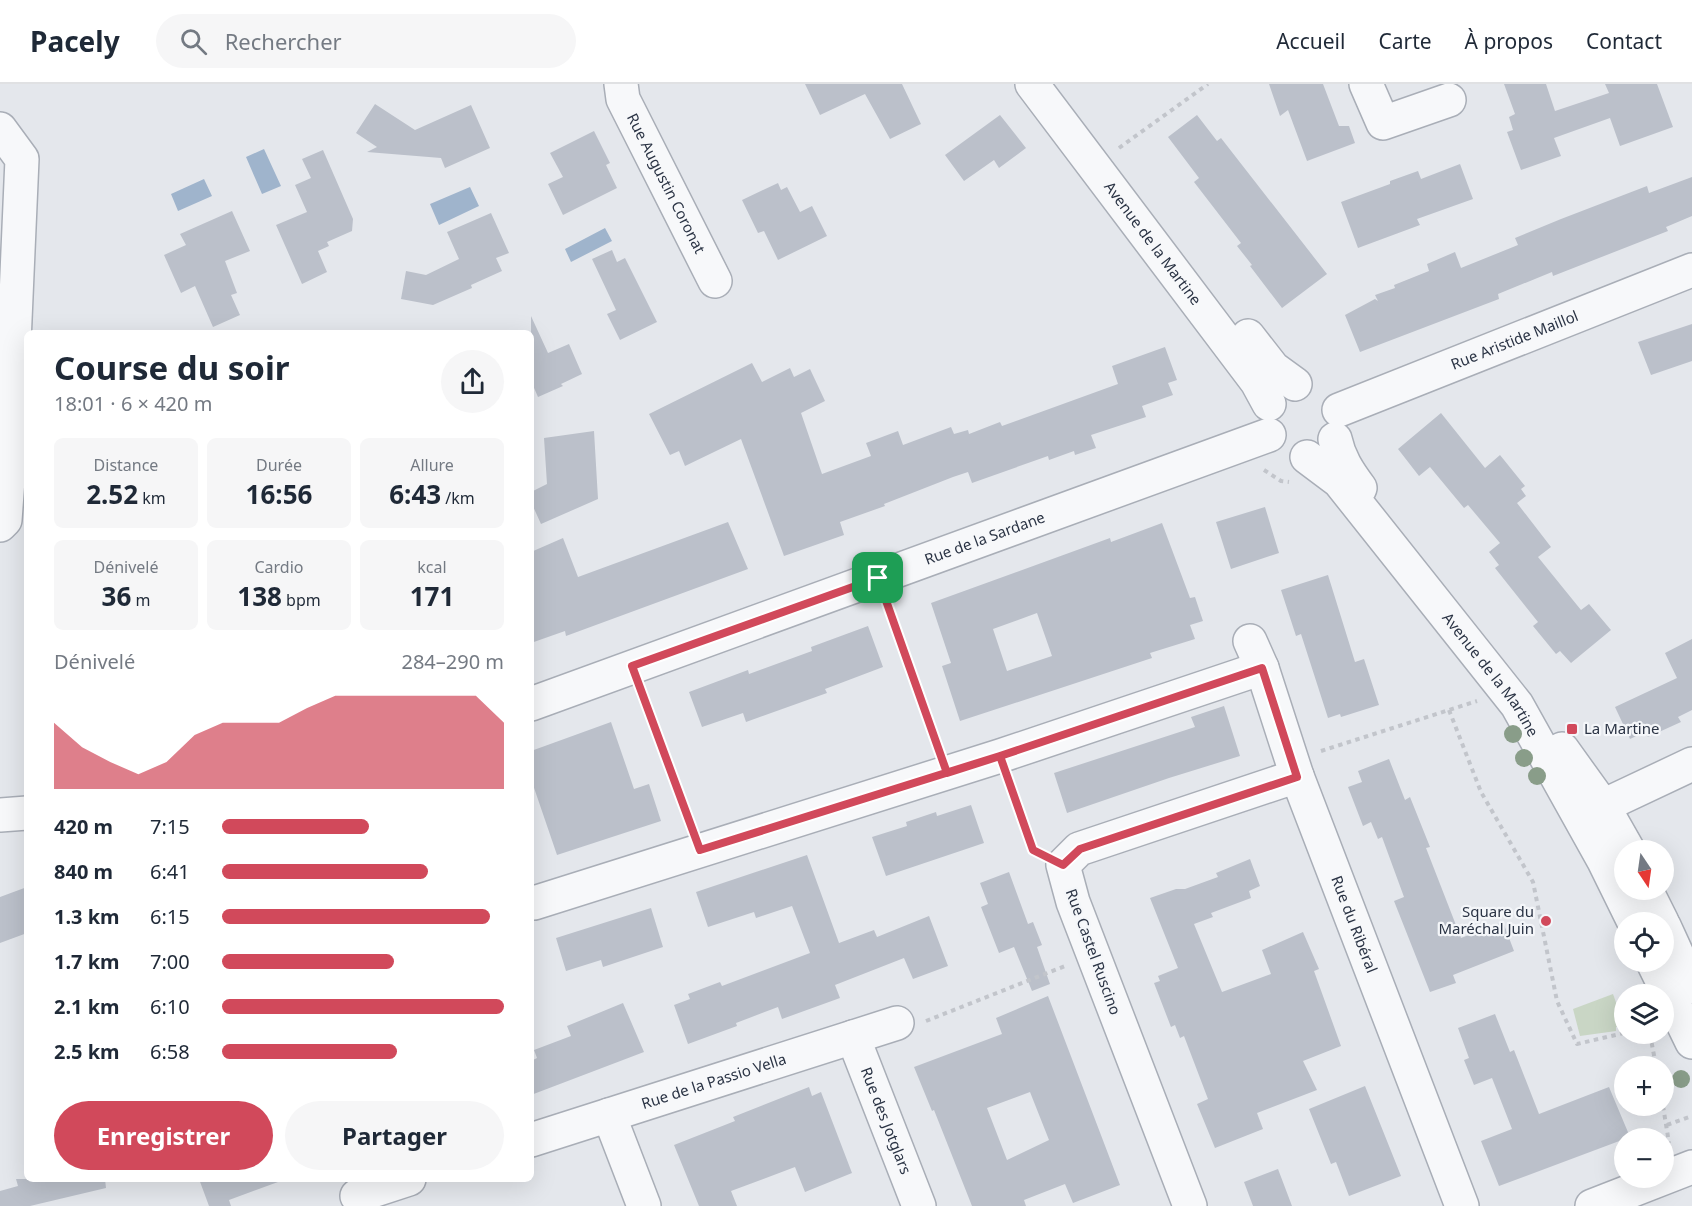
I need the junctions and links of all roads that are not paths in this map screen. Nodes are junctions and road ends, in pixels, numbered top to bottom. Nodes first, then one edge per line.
1 (621, 84) edge
2 (1032, 84) edge
3 (1053, 84) edge
4 (1366, 84) edge
5 (1449, 100) dead end
6 (0, 129) edge
7 (1692, 270) edge
8 (715, 281) dead end
9 (1295, 384) junction
10 (1269, 419) junction
11 (1337, 425) junction
12 (1307, 457) junction
13 (12, 485) edge
14 (0, 525) edge
15 (534, 703) edge
16 (1692, 764) edge
17 (1294, 769) junction
18 (1604, 807) junction
19 (24, 813) edge
20 (0, 815) edge
21 (1622, 840) edge
22 (534, 903) edge
23 (1629, 912) edge
24 (1674, 948) edge
25 (1658, 972) edge
26 (1692, 987) edge
27 (897, 1023) road end
28 (853, 1037) junction
29 (1692, 1042) edge
30 (609, 1115) junction
31 (534, 1139) edge
32 (1681, 1157) edge
33 (398, 1182) edge
34 (356, 1194) edge
35 (644, 1206) edge
36 (919, 1206) edge
37 (1190, 1206) edge
38 (1462, 1206) edge
39 (1592, 1206) edge

1 - 8 street, Rue Augustin Coronat
2 - 10 street, Avenue de la Martine
3 - 9 street, Avenue de la Martine
4 - 5 street
6 - 13 street
7 - 11 street, Rue Aristide Maillol
9 - 10 street
9 - 11 street
10 - 12 street
10 - 15 street, Rue de la Sardane
11 - 12 street
11 - 18 street, Avenue de la Martine
12 - 23 street, Avenue de la Martine
13 - 14 street
16 - 18 street
17 - 22 street, Rue du Ribéral
17 - 37 street, Rue Castel Ruscino
17 - 38 street, Rue du Ribéral
18 - 21 street, Avenue de la Martine
19 - 20 street
24 - 26 street
25 - 29 street
27 - 28 street, Rue de la Passio Vella
28 - 30 street, Rue de la Passio Vella
28 - 36 street, Rue des Jotglars
30 - 31 street, Rue de la Passio Vella
30 - 35 street
32 - 39 street
33 - 34 street

